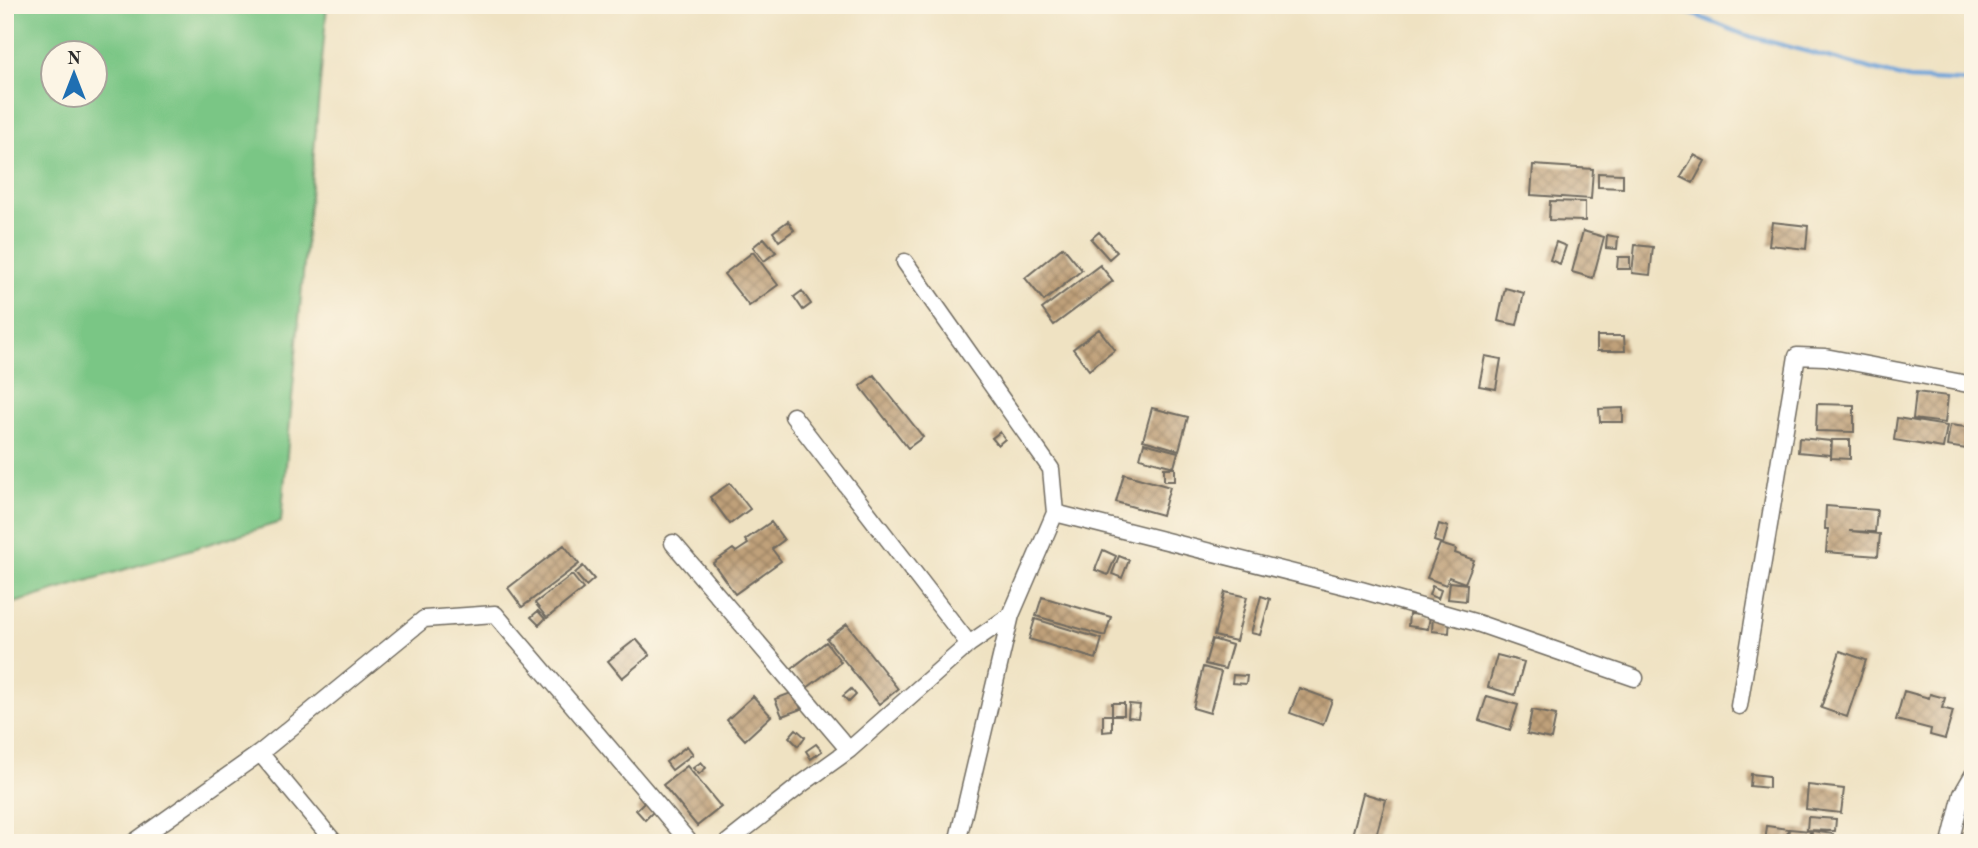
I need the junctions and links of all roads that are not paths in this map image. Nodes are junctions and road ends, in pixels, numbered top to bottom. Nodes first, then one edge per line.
1 (905, 262) dead end
2 (1973, 385) edge
3 (793, 416) dead end
4 (1055, 513) junction
5 (673, 543) dead end
6 (1011, 615) junction
7 (969, 644) junction
8 (1635, 677) dead end
9 (1739, 706) dead end
10 (849, 750) junction
11 (260, 753) junction
12 (1973, 775) edge
13 (133, 843) edge
14 (335, 843) edge
15 (690, 843) edge
16 (727, 843) edge
17 (957, 843) edge
18 (1950, 843) edge

1 - 4 street
2 - 9 street
3 - 7 street
4 - 6 street
4 - 8 street
5 - 10 street
6 - 7 street
6 - 17 street
7 - 10 street
10 - 16 street
11 - 13 street
11 - 14 street
11 - 15 street
12 - 18 street

